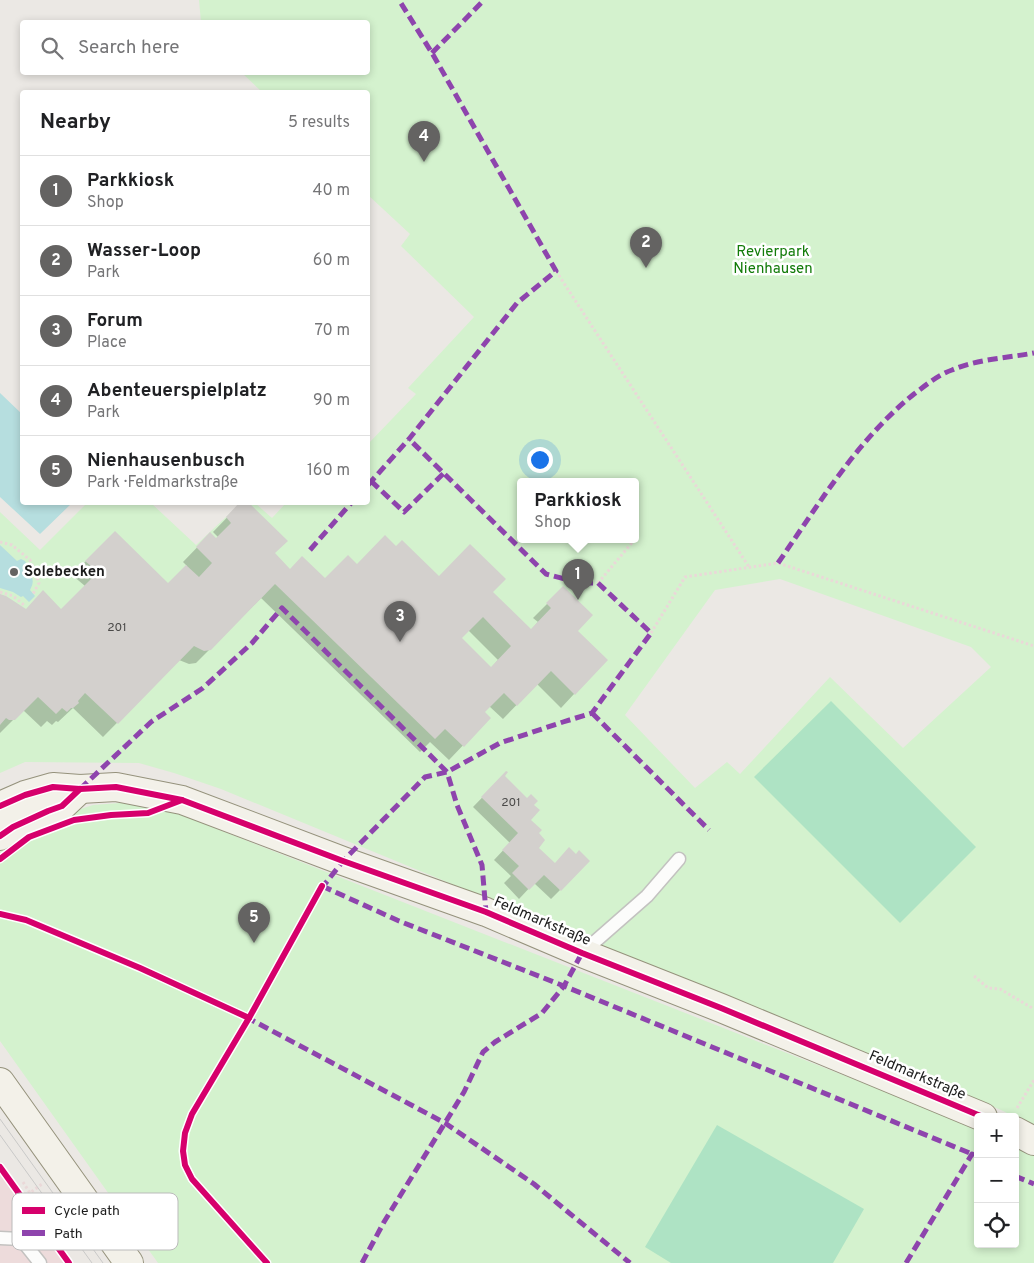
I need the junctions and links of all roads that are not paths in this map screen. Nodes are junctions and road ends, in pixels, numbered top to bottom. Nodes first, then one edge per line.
1 (80, 789) junction
2 (0, 806) edge
3 (0, 836) edge
4 (679, 859) dead end
5 (582, 953) junction
6 (0, 1082) edge
7 (974, 1113) edge
8 (1019, 1125) edge
9 (1034, 1141) edge
10 (79, 1193) edge
11 (30, 1250) edge
12 (120, 1250) edge
13 (40, 1263) edge
14 (129, 1263) edge

1 - 2 street, Feldmarkstraße
1 - 3 street
1 - 5 street, Feldmarkstraße
4 - 5 lane
5 - 7 street, Feldmarkstraße
6 - 10 street
8 - 9 street
11 - 13 lane
12 - 14 street

